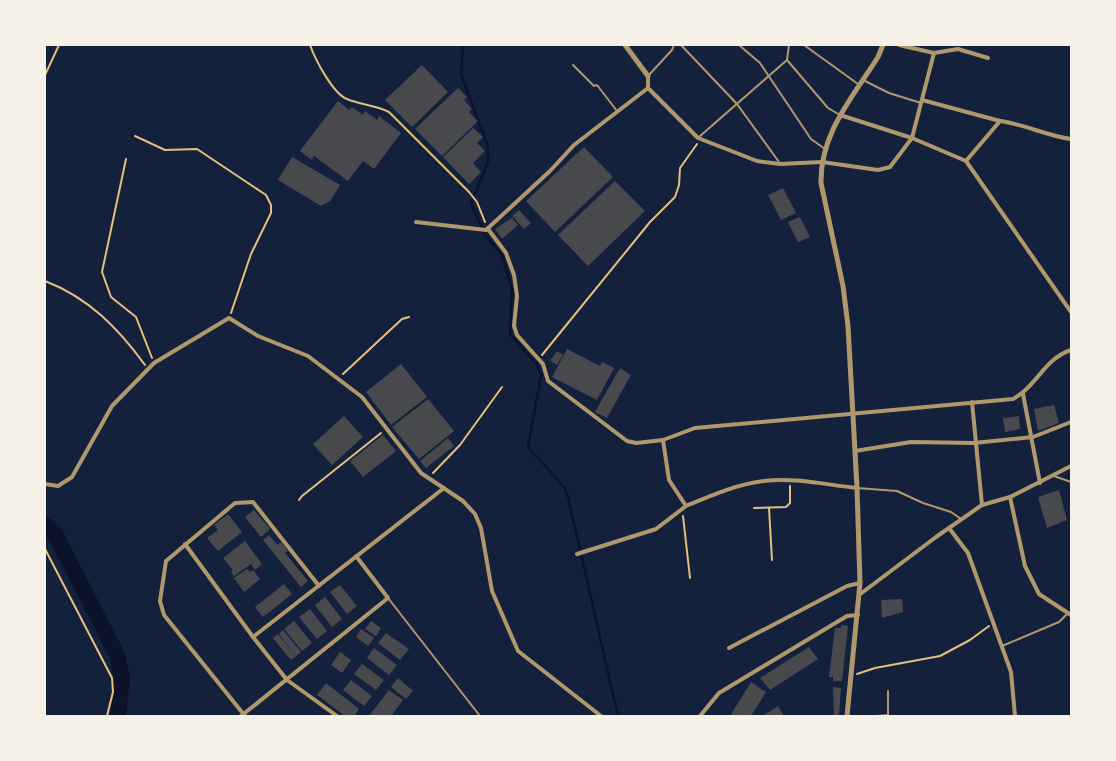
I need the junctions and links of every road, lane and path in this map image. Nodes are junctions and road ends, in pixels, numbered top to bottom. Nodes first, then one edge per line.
1 (59, 45) edge
2 (310, 45) edge
3 (625, 45) edge
4 (674, 45) edge
5 (682, 45) edge
6 (739, 45) edge
7 (789, 45) edge
8 (804, 45) edge
9 (883, 45) edge
10 (899, 45) edge
11 (934, 53) junction
12 (988, 58) dead end
13 (787, 60) junction
14 (574, 64) dead end
15 (45, 75) edge
16 (648, 76) junction
17 (769, 78) junction
18 (864, 80) junction
19 (860, 85) junction
20 (648, 88) junction
21 (921, 101) junction
22 (737, 104) junction
23 (618, 113) junction
24 (840, 115) junction
25 (1000, 121) junction
26 (135, 136) dead end
27 (912, 138) junction
28 (699, 139) junction
29 (1071, 139) edge
30 (825, 149) junction
31 (126, 159) dead end
32 (966, 161) junction
33 (822, 162) junction
34 (780, 164) junction
35 (416, 222) dead end
36 (485, 230) junction
37 (45, 281) edge
38 (1071, 312) edge
39 (409, 317) dead end
40 (229, 318) junction
41 (1071, 350) edge
42 (539, 359) junction
43 (154, 363) junction
44 (148, 369) junction
45 (338, 379) junction
46 (502, 387) dead end
47 (1023, 394) junction
48 (972, 402) junction
49 (853, 412) junction
50 (1071, 422) edge
51 (387, 428) junction
52 (1033, 438) junction
53 (663, 440) junction
54 (974, 443) junction
55 (855, 451) junction
56 (1071, 466) edge
57 (1054, 476) junction
58 (428, 479) junction
59 (790, 481) junction
60 (1071, 482) edge
61 (1040, 483) junction
62 (45, 484) edge
63 (444, 488) junction
64 (857, 488) junction
65 (1010, 497) junction
66 (299, 500) dead end
67 (982, 505) junction
68 (684, 508) junction
69 (754, 508) dead end
70 (769, 508) junction
71 (961, 519) junction
72 (950, 528) junction
73 (185, 544) junction
74 (45, 549) edge
75 (576, 554) dead end
76 (356, 556) junction
77 (772, 560) dead end
78 (690, 578) dead end
79 (860, 584) junction
80 (319, 586) junction
81 (859, 595) junction
82 (388, 598) junction
83 (1070, 614) edge
84 (858, 615) junction
85 (993, 623) junction
86 (254, 637) junction
87 (1002, 646) junction
88 (729, 648) dead end
89 (851, 675) junction
90 (286, 680) junction
91 (888, 691) dead end
92 (243, 715) edge
93 (108, 716) edge
94 (337, 716) edge
95 (480, 716) edge
96 (601, 716) edge
97 (700, 716) edge
98 (847, 716) edge
99 (877, 716) edge
100 (1015, 716) edge

1 - 15 path
2 - 36 path
3 - 16 street
4 - 16 lane
5 - 22 lane
6 - 17 lane
7 - 13 lane
8 - 19 lane
9 - 18 street
10 - 11 street
11 - 12 street
11 - 21 street
13 - 17 lane
13 - 24 lane
14 - 23 lane
16 - 20 street
17 - 22 lane
17 - 30 lane
18 - 19 street
18 - 21 lane
19 - 24 street
20 - 23 street
20 - 28 street
21 - 25 street
21 - 27 street
22 - 28 lane
22 - 34 lane
23 - 36 street
24 - 27 street
24 - 30 street
25 - 29 street
25 - 32 street
26 - 40 path
27 - 32 street
27 - 33 street
28 - 34 street
28 - 42 path
30 - 33 street
31 - 43 path
32 - 38 street
33 - 34 street
33 - 49 street
35 - 36 street
36 - 42 street
37 - 44 path
39 - 45 path
40 - 43 street
40 - 45 street
41 - 47 street
42 - 53 street
43 - 44 street
44 - 62 street
45 - 51 street
46 - 58 path
47 - 48 street
47 - 52 street
48 - 49 street
48 - 54 street
49 - 53 street
49 - 55 street
50 - 52 street
51 - 58 street
51 - 66 path
52 - 54 street
52 - 61 street
53 - 68 street
54 - 55 street
54 - 67 street
55 - 64 street
56 - 57 street
57 - 60 lane
57 - 61 street
58 - 63 street
59 - 64 street
59 - 68 street
59 - 70 path
61 - 65 street
63 - 76 street
63 - 96 street
64 - 71 lane
64 - 79 street
65 - 67 street
65 - 83 street
67 - 71 street
68 - 75 street
68 - 78 path
69 - 70 path
70 - 77 path
71 - 72 street
72 - 81 street
72 - 85 street
73 - 80 street
73 - 86 street
73 - 92 street
74 - 93 path
76 - 80 street
76 - 82 street
79 - 81 street
79 - 88 street
80 - 86 street
81 - 84 street
82 - 90 street
82 - 95 lane
83 - 87 lane
84 - 89 street
84 - 97 street
85 - 87 street
85 - 89 path
86 - 90 street
87 - 100 street
89 - 98 street
90 - 92 street
90 - 94 street
91 - 99 lane

